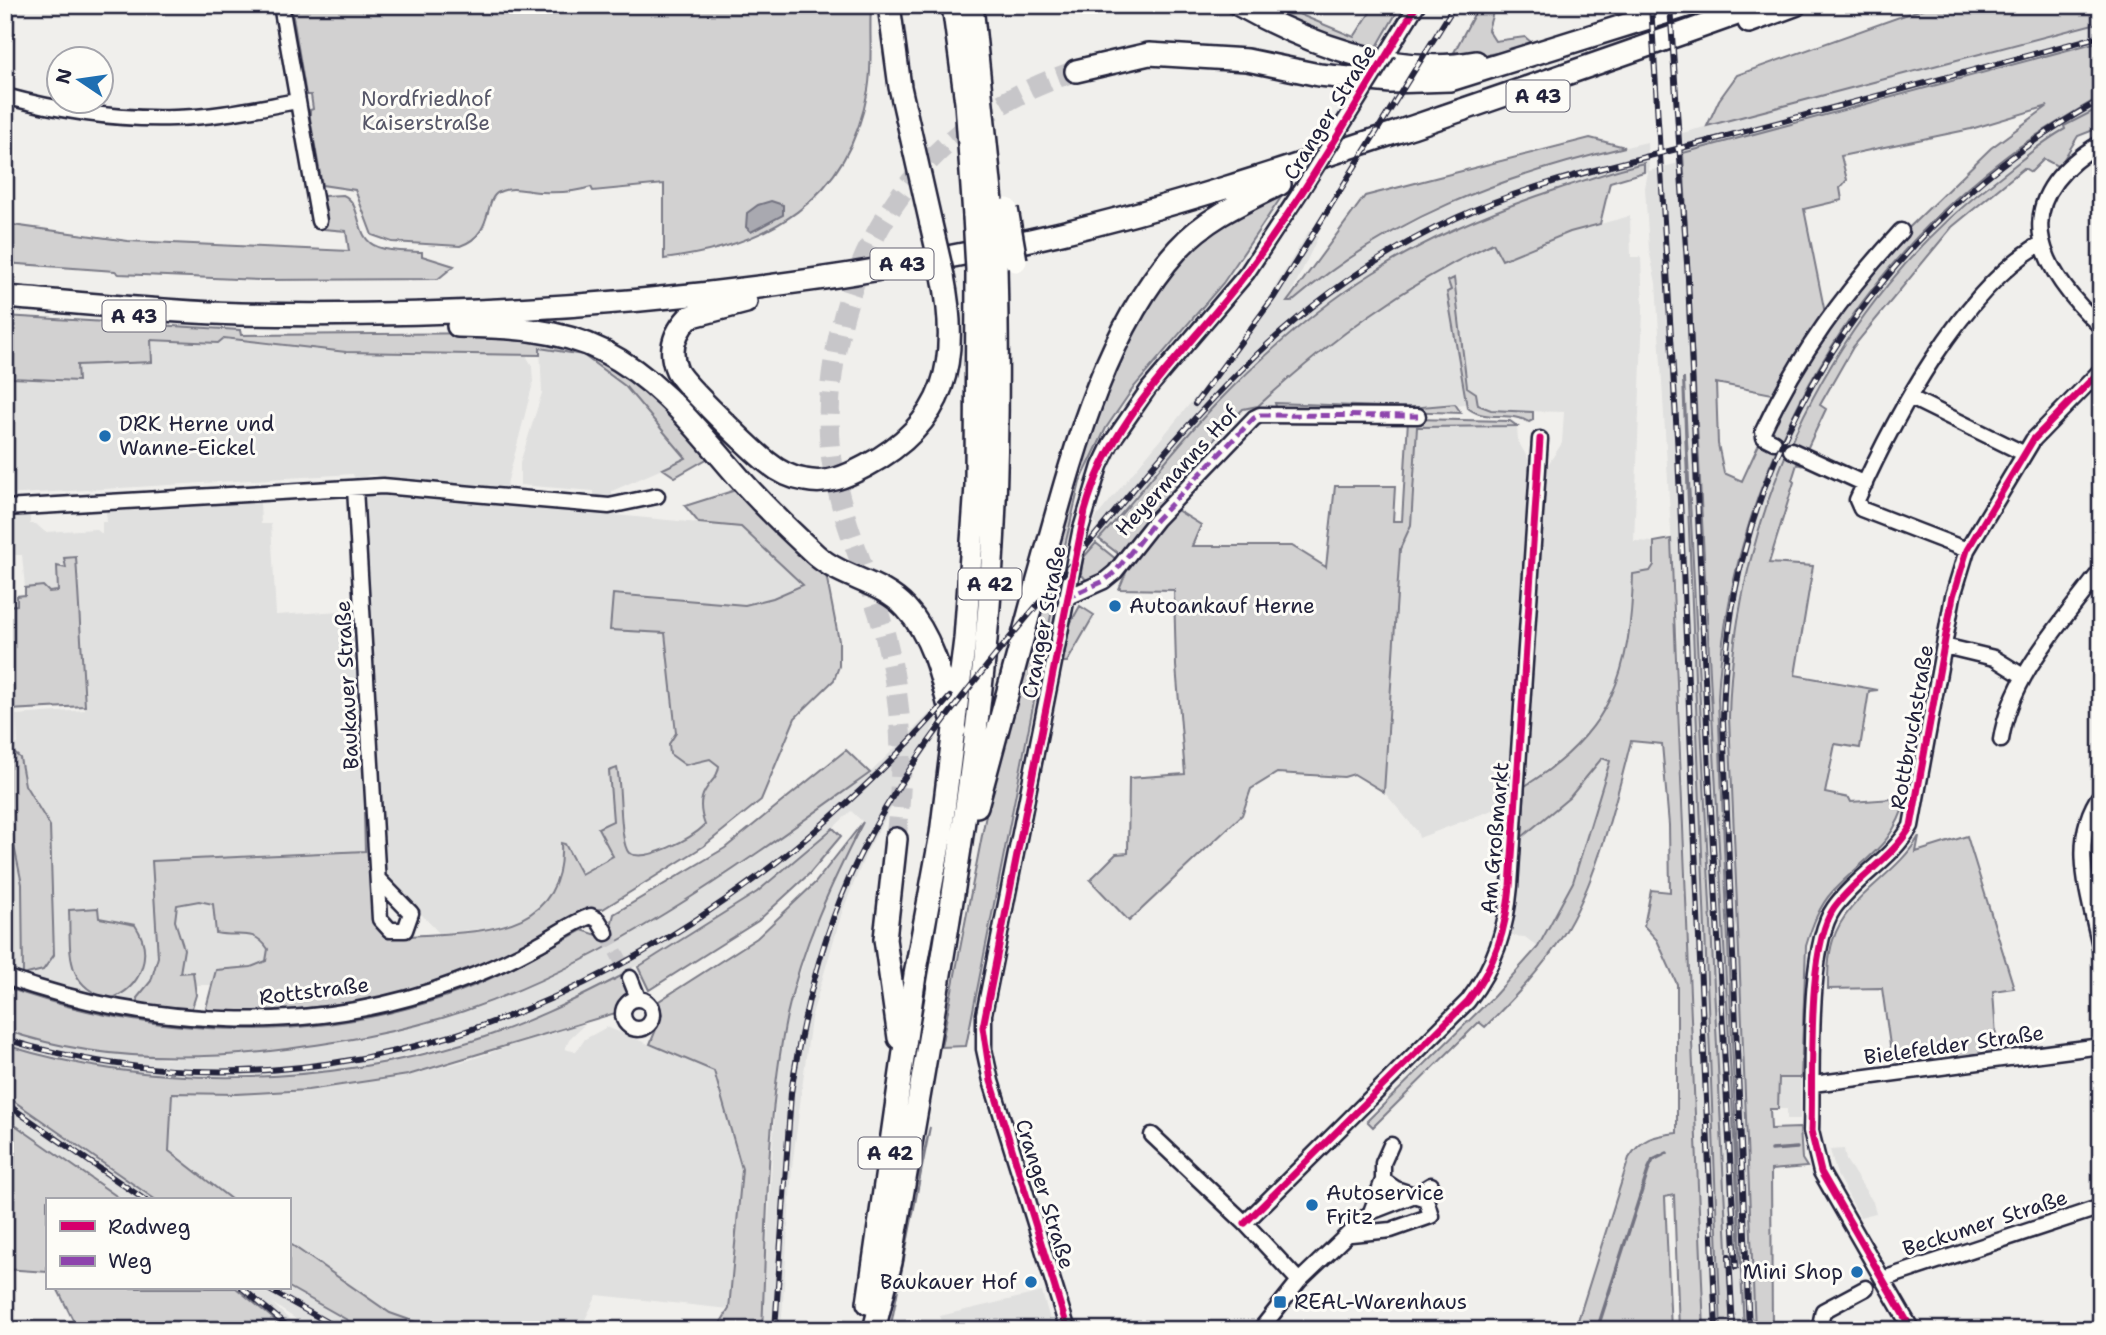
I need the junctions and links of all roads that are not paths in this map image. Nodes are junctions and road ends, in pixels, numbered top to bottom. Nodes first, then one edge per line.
1 (281, 5) edge
2 (889, 5) edge
3 (1239, 5) edge
4 (1417, 5) edge
5 (1690, 5) edge
6 (1762, 5) edge
7 (1795, 5) edge
8 (966, 7) edge
9 (1540, 50) junction
10 (1076, 71) tunnel mouth
11 (5, 96) edge
12 (298, 101) junction
13 (2101, 143) edge
14 (1280, 184) junction
15 (991, 212) junction
16 (319, 222) dead end
17 (1901, 231) dead end
18 (2042, 243) junction
19 (996, 265) junction
20 (5, 298) edge
21 (742, 303) junction
22 (5, 307) edge
23 (443, 326) junction
24 (2101, 327) edge
25 (2101, 370) edge
26 (1911, 398) junction
27 (1418, 416) dead end
28 (1540, 439) dead end
29 (1774, 442) dead end
30 (1791, 450) dead end
31 (2023, 453) junction
32 (1865, 484) junction
33 (355, 488) junction
34 (657, 496) dead end
35 (5, 508) edge
36 (1967, 550) junction
37 (2101, 570) edge
38 (1066, 598) junction
39 (1944, 646) junction
40 (2023, 676) junction
41 (955, 730) junction
42 (2001, 740) dead end
43 (2101, 794) edge
44 (896, 839) tunnel mouth
45 (379, 880) dead end
46 (951, 899) junction
47 (606, 933) tunnel mouth
48 (2101, 951) edge
49 (5, 977) edge
50 (630, 978) tunnel mouth
51 (638, 998) dead end
52 (2101, 1046) edge
53 (903, 1061) junction
54 (1813, 1084) junction
55 (1152, 1135) dead end
56 (1391, 1146) dead end
57 (1384, 1180) junction
58 (1431, 1185) dead end
59 (1415, 1195) junction
60 (2101, 1207) edge
61 (1371, 1212) junction
62 (1245, 1223) junction
63 (1351, 1234) junction
64 (1882, 1279) junction
65 (1299, 1281) junction
66 (1866, 1288) dead end
67 (861, 1330) edge
68 (874, 1330) edge
69 (1068, 1330) edge
70 (1260, 1330) edge
71 (1819, 1330) edge
72 (1912, 1330) edge

1 - 12 street
2 - 21 highway, bridge
3 - 9 highway
4 - 38 street, Cranger Straße, bridge
5 - 9 highway
6 - 20 highway, A 43
7 - 14 highway, A 43
8 - 15 highway, A 42
8 - 15 highway
9 - 10 highway
11 - 12 street
12 - 16 street
13 - 18 street
14 - 21 highway, A 43
14 - 46 highway
15 - 19 highway, A 42, bridge
15 - 19 highway, bridge
17 - 29 street
18 - 24 street
18 - 26 street
19 - 41 highway, A 42
19 - 46 highway, A 42
21 - 23 highway, A 43
22 - 23 highway, A 43
23 - 41 highway
25 - 31 street, Rottbruchstraße
26 - 31 street
26 - 32 street
27 - 38 street, Heyermanns Hof
28 - 62 street, Am Großmarkt
30 - 32 street
31 - 36 street, Rottbruchstraße
32 - 36 street
33 - 34 street
33 - 35 street
33 - 45 street, Baukauer Straße
36 - 39 street, Rottbruchstraße
37 - 40 street
38 - 69 street, Cranger Straße
39 - 40 street
39 - 54 street, Rottbruchstraße
40 - 42 street
41 - 53 highway, A 42
43 - 48 street
44 - 53 highway
46 - 68 highway, A 42
47 - 49 street, Rottstraße
50 - 51 street
52 - 54 street, Bielefelder Straße
53 - 67 highway, A 42
54 - 64 street, Rottbruchstraße
55 - 62 street
56 - 57 street
57 - 59 street
57 - 61 street
58 - 59 street
59 - 61 street
59 - 63 street
60 - 64 street, Beckumer Straße
61 - 63 street
62 - 65 street
63 - 65 street
64 - 72 street, Rottbruchstraße
65 - 70 street
66 - 71 street

